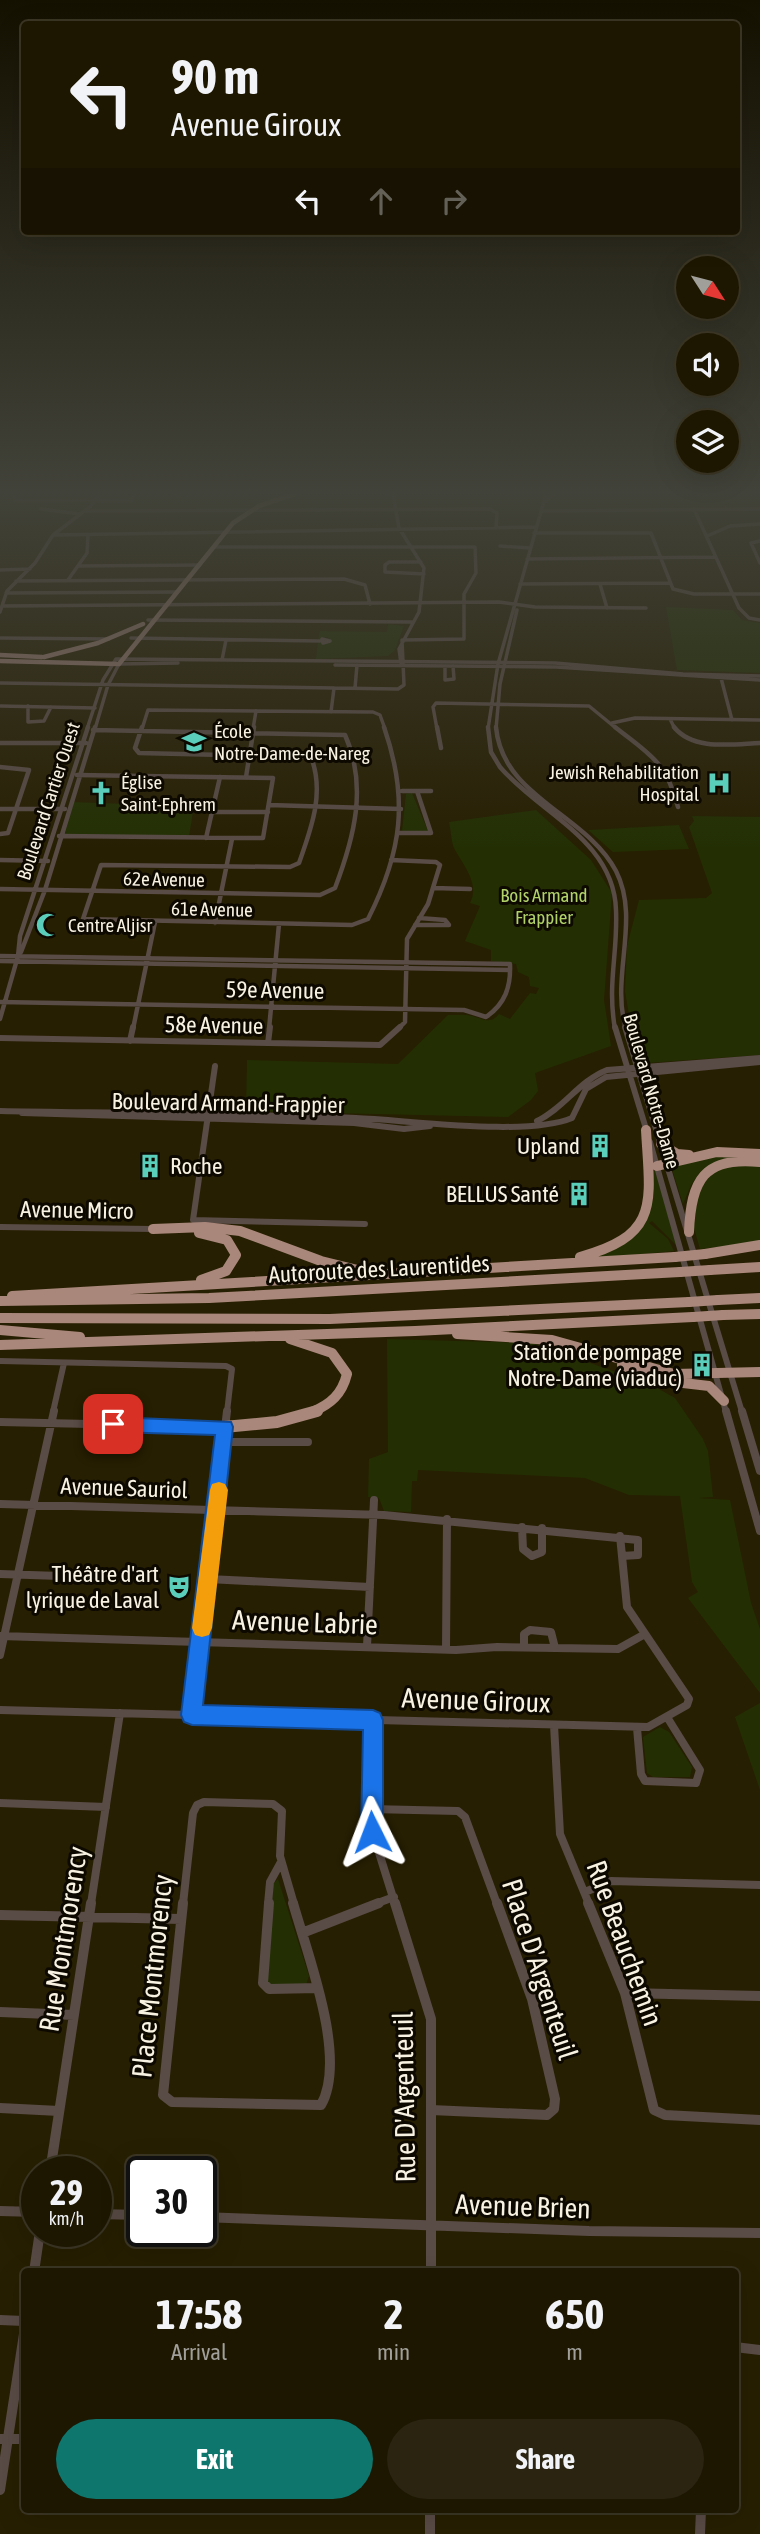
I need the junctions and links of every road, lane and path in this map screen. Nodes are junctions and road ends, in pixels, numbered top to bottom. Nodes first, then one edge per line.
1 (158, 612) edge
2 (417, 612) edge
3 (463, 612) edge
4 (514, 612) edge
5 (515, 612) edge
6 (744, 612) edge
7 (760, 620) edge
8 (148, 622) junction
9 (412, 622) junction
10 (0, 638) edge
11 (134, 639) junction
12 (226, 640) junction
13 (402, 640) junction
14 (320, 641) dead end
15 (93, 642) junction
16 (401, 652) junction
17 (0, 655) edge
18 (44, 657) junction
19 (222, 660) junction
20 (0, 661) edge
21 (117, 661) junction
22 (375, 661) junction
23 (402, 662) junction
24 (417, 663) junction
25 (498, 664) junction
26 (506, 664) junction
27 (357, 665) junction
28 (445, 666) junction
29 (453, 666) junction
30 (403, 672) junction
31 (721, 677) junction
32 (760, 678) edge
33 (0, 683) edge
34 (105, 685) junction
35 (334, 688) junction
36 (355, 688) junction
37 (491, 703) junction
38 (499, 703) junction
39 (0, 706) edge
40 (28, 706) junction
41 (51, 707) junction
42 (94, 708) junction
43 (256, 711) junction
44 (331, 712) junction
45 (670, 719) junction
46 (732, 720) junction
47 (760, 720) edge
48 (612, 723) junction
49 (87, 730) junction
50 (95, 730) junction
51 (140, 731) junction
52 (252, 733) junction
53 (0, 743) edge
54 (83, 743) junction
55 (91, 743) junction
56 (760, 743) edge
57 (440, 748) dead end
58 (249, 755) junction
59 (0, 767) edge
60 (73, 775) junction
61 (81, 775) junction
62 (220, 777) junction
63 (246, 777) junction
64 (402, 790) junction
65 (417, 791) junction
66 (431, 791) dead end
67 (269, 805) junction
68 (315, 807) junction
69 (678, 807) dead end
70 (0, 808) edge
71 (356, 808) junction
72 (17, 809) junction
73 (62, 809) junction
74 (70, 809) junction
75 (401, 809) junction
76 (213, 812) junction
77 (268, 812) junction
78 (398, 833) junction
79 (0, 834) edge
80 (54, 836) junction
81 (62, 836) junction
82 (206, 838) junction
83 (232, 839) junction
84 (0, 860) edge
85 (391, 860) junction
86 (46, 861) junction
87 (54, 861) junction
88 (227, 866) junction
89 (433, 888) junction
90 (0, 889) edge
91 (470, 889) dead end
92 (37, 890) junction
93 (45, 891) junction
94 (91, 891) junction
95 (221, 894) junction
96 (419, 918) junction
97 (155, 922) junction
98 (215, 923) junction
99 (279, 924) junction
100 (415, 925) junction
101 (0, 956) edge
102 (18, 959) junction
103 (0, 961) edge
104 (147, 961) junction
105 (405, 961) junction
106 (275, 963) junction
107 (339, 964) junction
108 (463, 966) junction
109 (405, 968) junction
110 (3, 1002) edge
111 (137, 1005) junction
112 (273, 1007) junction
113 (407, 1009) junction
114 (0, 1020) edge
115 (0, 1038) edge
116 (130, 1041) junction
117 (268, 1043) junction
118 (760, 1060) edge
119 (215, 1066) dead end
120 (638, 1069) junction
121 (628, 1070) junction
122 (0, 1111) edge
123 (207, 1117) junction
124 (532, 1123) junction
125 (646, 1130) junction
126 (661, 1144) junction
127 (760, 1154) edge
128 (696, 1156) junction
129 (760, 1162) edge
130 (662, 1165) junction
131 (365, 1224) dead end
132 (0, 1227) edge
133 (153, 1229) junction
134 (689, 1232) junction
135 (760, 1245) edge
136 (760, 1251) edge
137 (705, 1254) junction
138 (537, 1265) junction
139 (760, 1267) edge
140 (376, 1275) junction
141 (140, 1288) junction
142 (760, 1298) edge
143 (0, 1299) edge
144 (713, 1299) junction
145 (693, 1300) junction
146 (760, 1314) edge
147 (0, 1318) edge
148 (0, 1330) edge
149 (415, 1331) junction
150 (276, 1336) junction
151 (120, 1339) junction
152 (0, 1345) edge
153 (600, 1355) junction
154 (0, 1361) edge
155 (64, 1363) junction
156 (760, 1372) edge
157 (732, 1373) junction
158 (717, 1374) junction
159 (724, 1401) junction
160 (0, 1422) edge
161 (51, 1423) junction
162 (225, 1427) junction
163 (224, 1442) junction
164 (308, 1442) dead end
165 (760, 1471) edge
166 (374, 1500) dead end
167 (0, 1504) edge
168 (33, 1504) junction
169 (216, 1510) junction
170 (373, 1514) junction
171 (447, 1519) junction
172 (522, 1527) junction
173 (542, 1528) junction
174 (760, 1531) edge
175 (620, 1536) junction
176 (622, 1556) junction
177 (0, 1574) edge
178 (17, 1575) junction
179 (60, 1576) dead end
180 (208, 1580) junction
181 (370, 1587) junction
182 (645, 1634) junction
183 (2, 1637) edge
184 (201, 1641) junction
185 (367, 1646) junction
186 (524, 1647) junction
187 (555, 1648) junction
188 (446, 1650) junction
189 (0, 1655) edge
190 (0, 1710) edge
191 (120, 1713) junction
192 (192, 1715) junction
193 (667, 1717) junction
194 (373, 1720) junction
195 (554, 1725) junction
196 (637, 1728) junction
197 (0, 1803) edge
198 (106, 1807) junction
199 (370, 1809) junction
200 (281, 1862) junction
201 (760, 1885) edge
202 (585, 1892) junction
203 (394, 1897) junction
204 (0, 1914) edge
205 (89, 1917) junction
206 (181, 1919) junction
207 (302, 1933) junction
208 (318, 1988) junction
209 (625, 1993) junction
210 (760, 1996) edge
211 (0, 2012) edge
212 (74, 2015) junction
213 (0, 2109) edge
214 (431, 2110) junction
215 (59, 2111) junction
216 (760, 2120) edge
217 (52, 2156) edge
218 (0, 2211) edge
219 (21, 2212) edge
220 (217, 2218) edge
221 (431, 2225) junction
222 (760, 2233) edge
223 (38, 2247) edge
224 (35, 2268) edge
225 (431, 2268) edge
226 (0, 2320) edge
227 (21, 2321) edge
228 (739, 2347) edge
229 (21, 2350) edge
230 (760, 2350) edge
231 (4, 2439) edge
232 (0, 2490) edge
233 (430, 2513) edge
234 (701, 2513) edge
235 (430, 2534) edge
236 (700, 2534) edge

1 - 8 main road
2 - 9 street
3 - 13 street
4 - 25 street, Boulevard Notre-Dame
5 - 26 street, Boulevard Notre-Dame
6 - 7 street
8 - 9 street
8 - 11 main road
8 - 11 main road
8 - 15 main road
9 - 13 street
10 - 15 street
11 - 12 street
11 - 21 main road
12 - 14 street
12 - 19 street
13 - 16 street
15 - 18 main road
16 - 22 street
16 - 23 street
16 - 24 street
17 - 18 main road
18 - 21 main road
19 - 21 street
19 - 22 street
20 - 21 main road
21 - 27 street
21 - 34 street, Boulevard Cartier Ouest
22 - 23 street
23 - 24 street
23 - 27 street
23 - 30 street
24 - 25 street
24 - 28 street
24 - 30 street
25 - 26 street
25 - 29 street
25 - 37 street, Boulevard Notre-Dame
26 - 31 street
26 - 38 street, Boulevard Notre-Dame
27 - 36 street
28 - 29 street
28 - 29 street
30 - 36 street
31 - 32 street
31 - 46 street
33 - 34 street
34 - 35 street
34 - 42 street, Boulevard Cartier Ouest
34 - 50 street, Boulevard Cartier Ouest
35 - 36 street
35 - 44 street
37 - 38 street
37 - 57 street
37 - 121 street, Boulevard Notre-Dame
38 - 48 street
38 - 120 street, Boulevard Notre-Dame
39 - 40 street
40 - 41 street
40 - 41 street
41 - 42 street
42 - 49 street, Boulevard Cartier Ouest
43 - 44 street
43 - 51 street
43 - 52 street
44 - 64 street
45 - 46 street
45 - 48 street
45 - 56 street
46 - 47 street
48 - 69 street
49 - 50 street
49 - 54 street, Boulevard Cartier Ouest
50 - 51 street
50 - 55 street, Boulevard Cartier Ouest
51 - 52 street
51 - 58 street
52 - 58 street
52 - 71 street
53 - 54 street
54 - 55 street
54 - 60 street, Boulevard Cartier Ouest
55 - 61 street, Boulevard Cartier Ouest
58 - 63 street
58 - 68 street
59 - 72 street
60 - 61 street
60 - 73 street, Boulevard Cartier Ouest
61 - 62 street
61 - 74 street, Boulevard Cartier Ouest
62 - 63 street
62 - 76 street
63 - 67 street
64 - 65 street
64 - 75 street
65 - 66 street
65 - 78 street
67 - 68 street
67 - 77 street
68 - 71 street
68 - 88 street
70 - 72 street
71 - 75 street
71 - 95 street, 62e Avenue
72 - 73 street
72 - 79 street
73 - 74 street
73 - 80 street, Boulevard Cartier Ouest
74 - 81 street, Boulevard Cartier Ouest
75 - 78 street
76 - 77 street
76 - 82 street
77 - 83 street
78 - 85 street
80 - 81 street
80 - 86 street, Boulevard Cartier Ouest
81 - 82 street
81 - 87 street, Boulevard Cartier Ouest
82 - 83 street
83 - 88 street
84 - 86 street
85 - 89 street
85 - 99 street, 61e Avenue
86 - 87 street
86 - 92 street, Boulevard Cartier Ouest
87 - 93 street, Boulevard Cartier Ouest
88 - 94 street
88 - 95 street
89 - 91 street
89 - 96 street
90 - 92 street, 62e Avenue
92 - 93 street, 62e Avenue
92 - 102 street, Boulevard Cartier Ouest
93 - 94 street, 62e Avenue
93 - 102 street, Boulevard Cartier Ouest
94 - 95 street, 62e Avenue
94 - 97 street, 61e Avenue
95 - 98 street
96 - 100 street
96 - 100 street
97 - 98 street, 61e Avenue
97 - 104 street
98 - 99 street, 61e Avenue
99 - 106 street
100 - 105 street
101 - 102 street
102 - 103 street
102 - 104 street
102 - 110 street, Boulevard Cartier Ouest
104 - 106 street
104 - 111 street
105 - 107 street
105 - 108 street
105 - 109 street
106 - 107 street
106 - 112 street
107 - 109 street
108 - 109 street
108 - 113 street, 59e Avenue
109 - 113 street
110 - 111 street, 59e Avenue
110 - 114 street, Boulevard Cartier Ouest
111 - 112 street, 59e Avenue
111 - 116 street
112 - 113 street, 59e Avenue
112 - 117 street
113 - 117 street, 58e Avenue
115 - 116 street, 58e Avenue
116 - 117 street, 58e Avenue
118 - 120 street, Boulevard Armand-Frappier
119 - 123 street
120 - 121 street, Boulevard Armand-Frappier
120 - 126 street, Boulevard Notre-Dame
121 - 124 street, Boulevard Armand-Frappier
121 - 124 street, Boulevard Armand-Frappier
121 - 125 street, Boulevard Notre-Dame
122 - 123 street, Boulevard Armand-Frappier
123 - 124 street, Boulevard Armand-Frappier
123 - 131 street
125 - 130 street, Boulevard Notre-Dame
125 - 138 highway
126 - 128 highway
126 - 130 street, Boulevard Notre-Dame
127 - 128 highway
128 - 130 highway
129 - 134 highway
130 - 134 street, Boulevard Notre-Dame
130 - 145 street, Boulevard Notre-Dame
132 - 133 street, Avenue Micro
133 - 140 highway
133 - 141 highway
134 - 144 street, Boulevard Notre-Dame
135 - 137 highway
136 - 137 highway
137 - 138 highway, bridge
138 - 140 highway
139 - 143 highway, Autoroute des Laurentides, bridge
140 - 141 highway
141 - 143 highway
142 - 144 highway, Autoroute des Laurentides
144 - 145 highway, Autoroute des Laurentides, bridge
144 - 157 street, Boulevard Notre-Dame
145 - 147 highway, Autoroute des Laurentides
145 - 158 street, Boulevard Notre-Dame
146 - 149 highway, bridge
148 - 151 highway
149 - 150 highway
149 - 153 highway
150 - 151 highway
150 - 162 highway
151 - 152 highway
153 - 158 highway
153 - 159 highway
154 - 155 street
155 - 161 street
155 - 162 street
156 - 157 highway
157 - 158 highway
157 - 165 street, Boulevard Notre-Dame
158 - 159 street, Boulevard Notre-Dame
159 - 174 street, Boulevard Notre-Dame
160 - 161 street
161 - 162 street
161 - 168 street
162 - 163 street
163 - 164 street
163 - 169 street
166 - 170 street
167 - 168 street, Avenue Sauriol
168 - 169 street, Avenue Sauriol
168 - 178 street
169 - 170 street, Avenue Sauriol
169 - 180 street
170 - 171 street, Avenue Sauriol
170 - 181 street
171 - 172 street, Avenue Sauriol
171 - 188 street
172 - 173 street, Avenue Sauriol
172 - 173 street
173 - 175 street, Avenue Sauriol
175 - 176 street
175 - 176 street
176 - 182 street
177 - 178 street
178 - 179 street
178 - 183 street
180 - 181 street
180 - 184 street
181 - 185 street
182 - 187 street, Avenue Labrie
182 - 193 street, Avenue Giroux
183 - 184 street, Avenue Labrie
183 - 189 street
184 - 185 street, Avenue Labrie
184 - 192 street
185 - 188 street, Avenue Labrie
186 - 187 street, Avenue Labrie
186 - 187 street
186 - 188 street, Avenue Labrie
190 - 191 street, Avenue Giroux
191 - 192 street, Avenue Giroux
191 - 198 street, Rue Montmorency
192 - 194 street, Avenue Giroux
193 - 196 street, Avenue Giroux
193 - 196 street
194 - 195 street, Avenue Giroux
194 - 199 street, Rue D'Argenteuil
195 - 196 street, Avenue Giroux
195 - 202 street, Rue Beauchemin
197 - 198 street
198 - 205 street, Rue Montmorency
199 - 203 street, Rue D'Argenteuil
199 - 214 street, Place D'Argenteuil
200 - 206 street, Place Montmorency
200 - 207 street, Place Montmorency
200 - 208 street, Place Montmorency
201 - 202 street
202 - 209 street, Rue Beauchemin
203 - 207 street
203 - 214 street, Rue D'Argenteuil
204 - 205 street
205 - 206 street
205 - 212 street, Rue Montmorency
206 - 208 street, Place Montmorency
207 - 208 street, Place Montmorency
209 - 210 street
209 - 216 street, Rue Beauchemin
211 - 212 street
212 - 215 street, Rue Montmorency
213 - 215 street
214 - 221 street, Rue D'Argenteuil
215 - 217 street, Rue Montmorency
218 - 219 street
220 - 221 street, Avenue Brien
221 - 222 street, Avenue Brien
221 - 225 street, Rue D'Argenteuil
223 - 224 street
226 - 227 street
228 - 230 street
229 - 231 street
231 - 232 street
233 - 235 street
234 - 236 street

